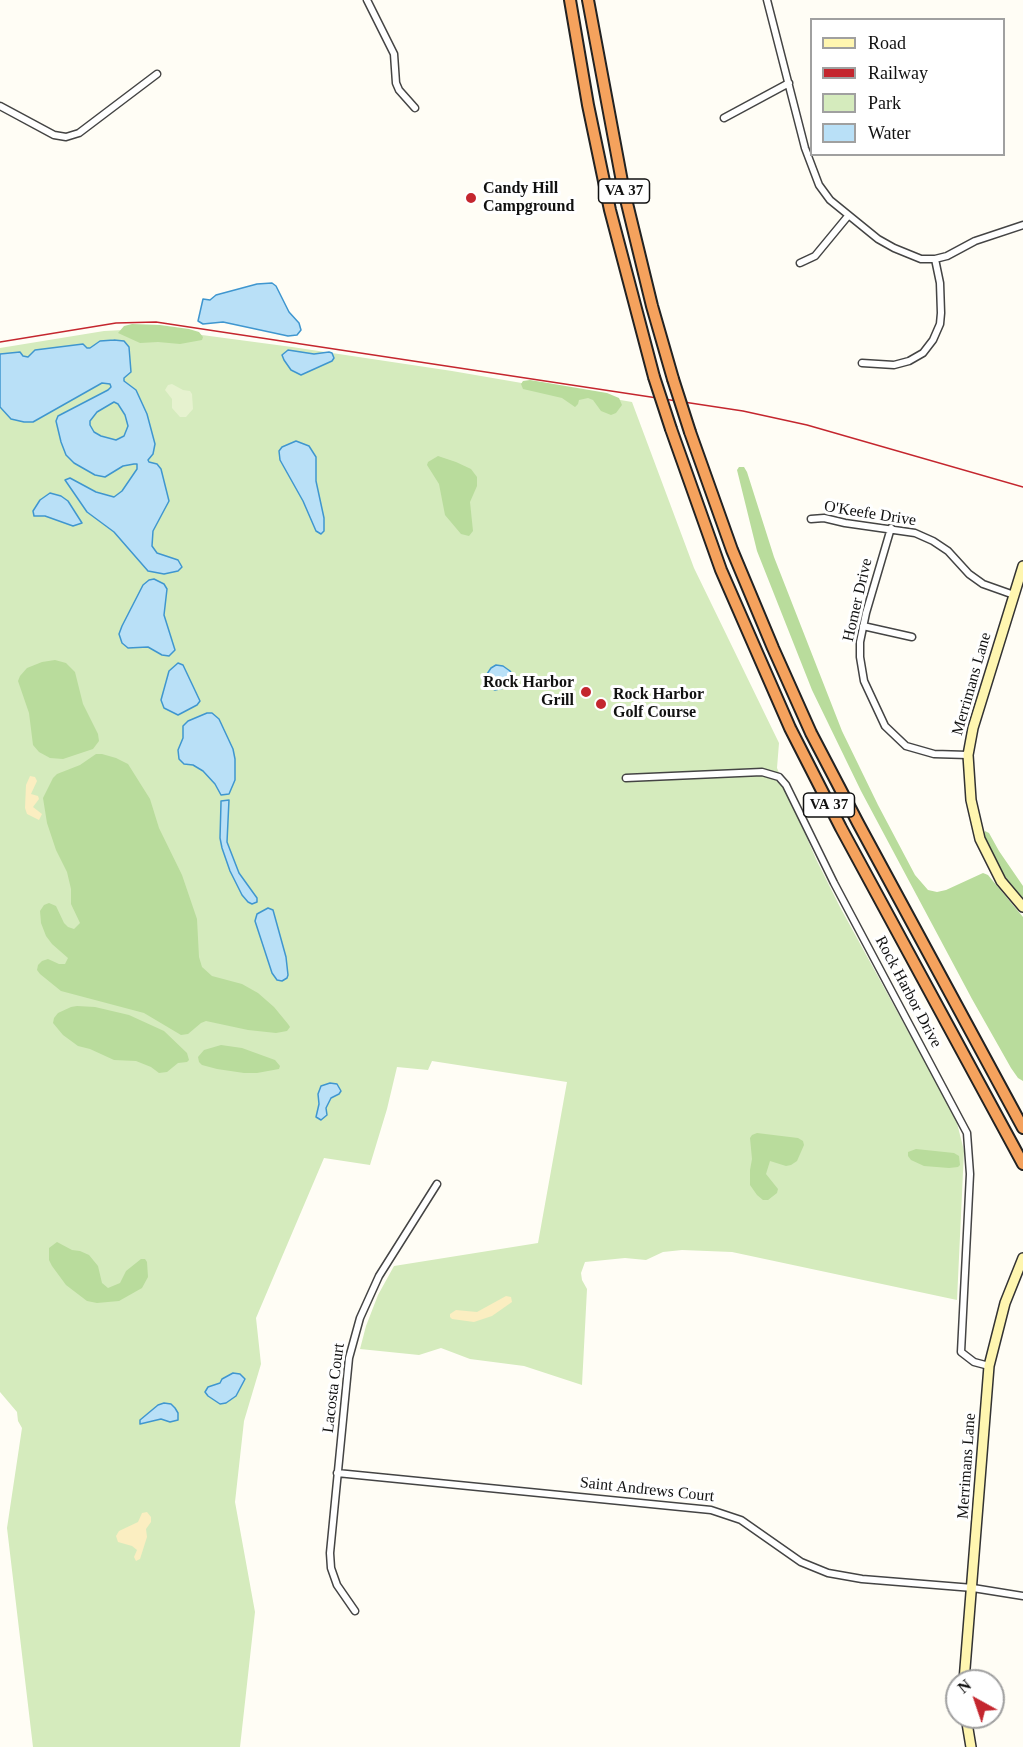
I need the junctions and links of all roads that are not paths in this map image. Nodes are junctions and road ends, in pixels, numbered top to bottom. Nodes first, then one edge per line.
1 (367, 0) edge
2 (767, 0) edge
3 (570, 3) edge
4 (588, 3) edge
5 (158, 74) dead end
6 (789, 83) junction
7 (0, 106) edge
8 (415, 108) dead end
9 (724, 118) dead end
10 (848, 216) junction
11 (1023, 225) edge
12 (935, 259) junction
13 (800, 263) dead end
14 (862, 363) dead end
15 (811, 519) dead end
16 (891, 528) junction
17 (1023, 566) edge
18 (1014, 595) junction
19 (863, 626) junction
20 (912, 637) dead end
21 (968, 755) junction
22 (626, 778) dead end
23 (1023, 907) edge
24 (1023, 1128) edge
25 (1023, 1164) edge
26 (437, 1184) dead end
27 (1023, 1258) edge
28 (989, 1366) junction
29 (337, 1473) junction
30 (973, 1588) junction
31 (1023, 1596) edge
32 (355, 1611) dead end
33 (965, 1669) edge
34 (968, 1729) edge
35 (971, 1747) edge

1 - 8 street
2 - 6 street
3 - 25 highway, VA 37, bridge
4 - 24 highway, VA 37, bridge
5 - 7 street
6 - 9 street
6 - 10 street
10 - 12 street
10 - 13 street
11 - 12 street
12 - 14 street
15 - 16 street, O'Keefe Drive
16 - 18 street, O'Keefe Drive
16 - 19 street, Homer Drive
17 - 18 main road, Merrimans Lane
18 - 21 main road, Merrimans Lane
19 - 20 street
19 - 21 street, Homer Drive
21 - 23 main road, Merrimans Lane
22 - 28 street, Rock Harbor Drive
26 - 29 street, Lacosta Court
27 - 28 main road, Merrimans Lane
28 - 30 main road, Merrimans Lane
29 - 30 street, Saint Andrews Court
29 - 32 street, Lacosta Court
30 - 31 street, Saint Andrews Court
30 - 33 main road, Merrimans Lane
34 - 35 main road

